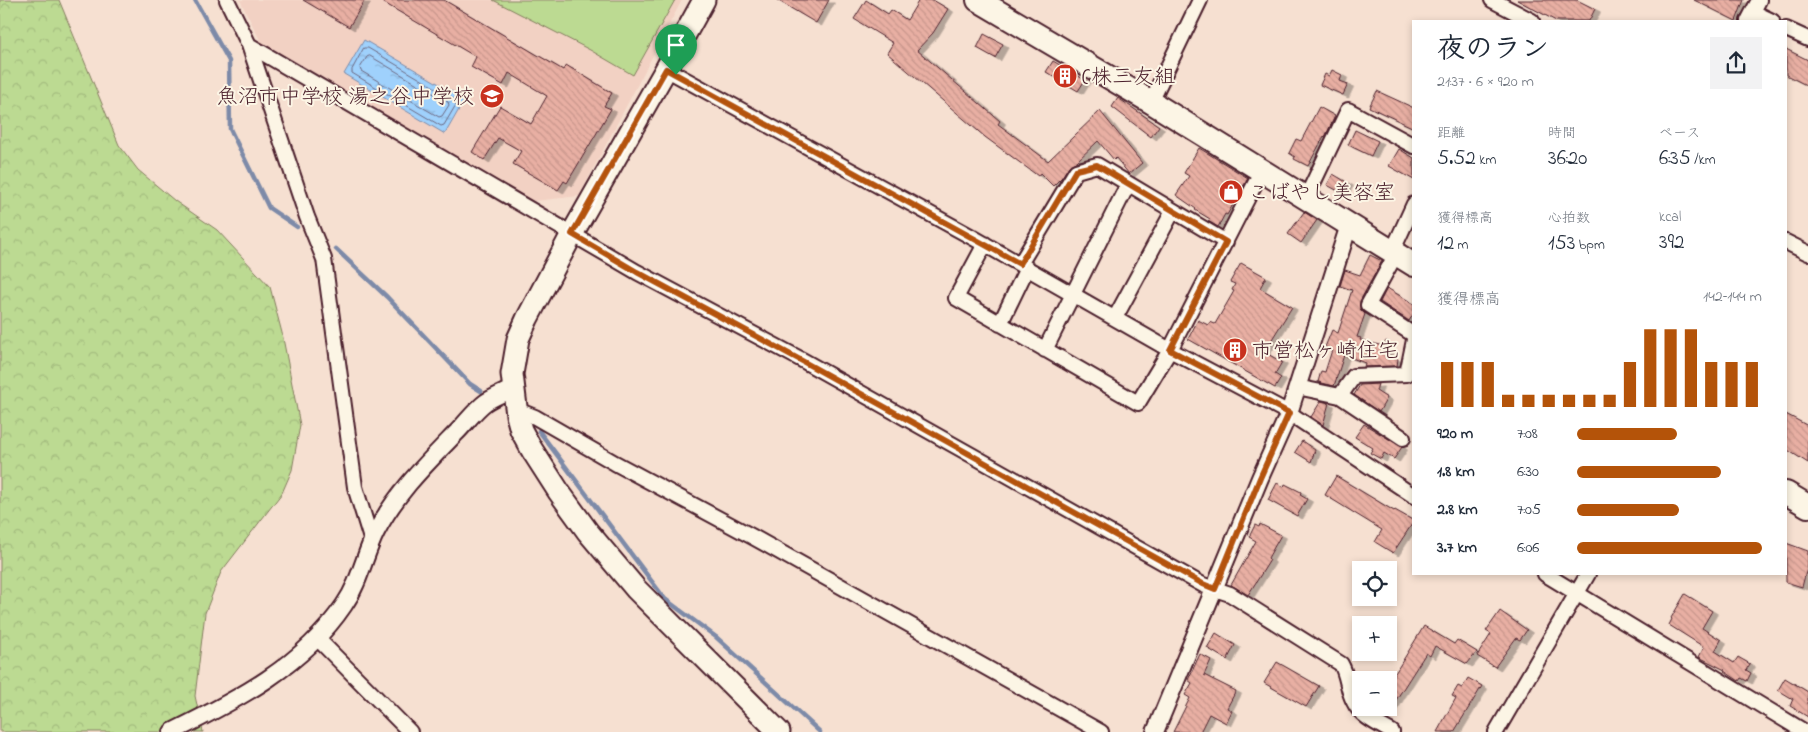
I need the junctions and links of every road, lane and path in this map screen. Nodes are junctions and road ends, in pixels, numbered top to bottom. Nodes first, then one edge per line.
1 (227, 0) edge
2 (704, 0) edge
3 (978, 0) edge
4 (1200, 0) edge
5 (1492, 0) edge
6 (1754, 11) edge
7 (1530, 20) edge
8 (1770, 20) edge
9 (1787, 28) edge
10 (1808, 39) edge
11 (249, 45) junction
12 (666, 69) junction
13 (1151, 102) junction
14 (1412, 145) edge
15 (1262, 170) junction
16 (1128, 184) junction
17 (1306, 198) junction
18 (1173, 211) junction
19 (1412, 212) edge
20 (1349, 225) junction
21 (572, 234) junction
22 (1226, 242) junction
23 (1787, 242) edge
24 (985, 244) junction
25 (1808, 253) edge
26 (1401, 257) edge
27 (1024, 266) junction
28 (1073, 294) junction
29 (1115, 318) junction
30 (1000, 324) junction
31 (1412, 334) edge
32 (1412, 348) edge
33 (1045, 350) junction
34 (1170, 350) junction
35 (1297, 387) junction
36 (513, 388) junction
37 (1340, 396) junction
38 (1289, 413) junction
39 (517, 415) junction
40 (1404, 438) dead end
41 (1787, 494) edge
42 (1412, 495) edge
43 (1808, 506) edge
44 (372, 542) junction
45 (1548, 575) edge
46 (1587, 575) edge
47 (1215, 589) junction
48 (1578, 593) junction
49 (317, 638) junction
50 (172, 732) edge
51 (410, 732) edge
52 (779, 732) edge
53 (1101, 732) edge
54 (1155, 732) edge
55 (1392, 732) edge
56 (1496, 732) edge
57 (1805, 732) edge

1 - 11 street
2 - 12 main road
3 - 13 highway
4 - 13 street
5 - 7 street
6 - 8 street
9 - 10 street
11 - 21 street
11 - 44 street
12 - 21 main road
12 - 24 street
13 - 15 highway
14 - 17 street
15 - 17 highway
15 - 22 street
16 - 18 street
16 - 27 street
16 - 28 street
17 - 20 highway
18 - 22 street
18 - 29 street
19 - 26 street
20 - 26 highway
20 - 35 street
21 - 36 main road
21 - 47 street
22 - 34 street
23 - 25 street
24 - 27 street
24 - 30 street
26 - 31 street
27 - 28 street
27 - 30 street
28 - 29 street
28 - 33 street
29 - 34 street
30 - 33 street
32 - 37 street
33 - 34 street
34 - 38 street
35 - 37 street
35 - 38 street
36 - 39 main road
36 - 44 street
37 - 40 street
38 - 42 street
38 - 47 street
39 - 52 main road
39 - 53 street
41 - 43 highway
44 - 49 street
45 - 48 street
46 - 48 street
47 - 54 street
47 - 55 street
48 - 56 street
48 - 57 street
49 - 50 street
49 - 51 street

